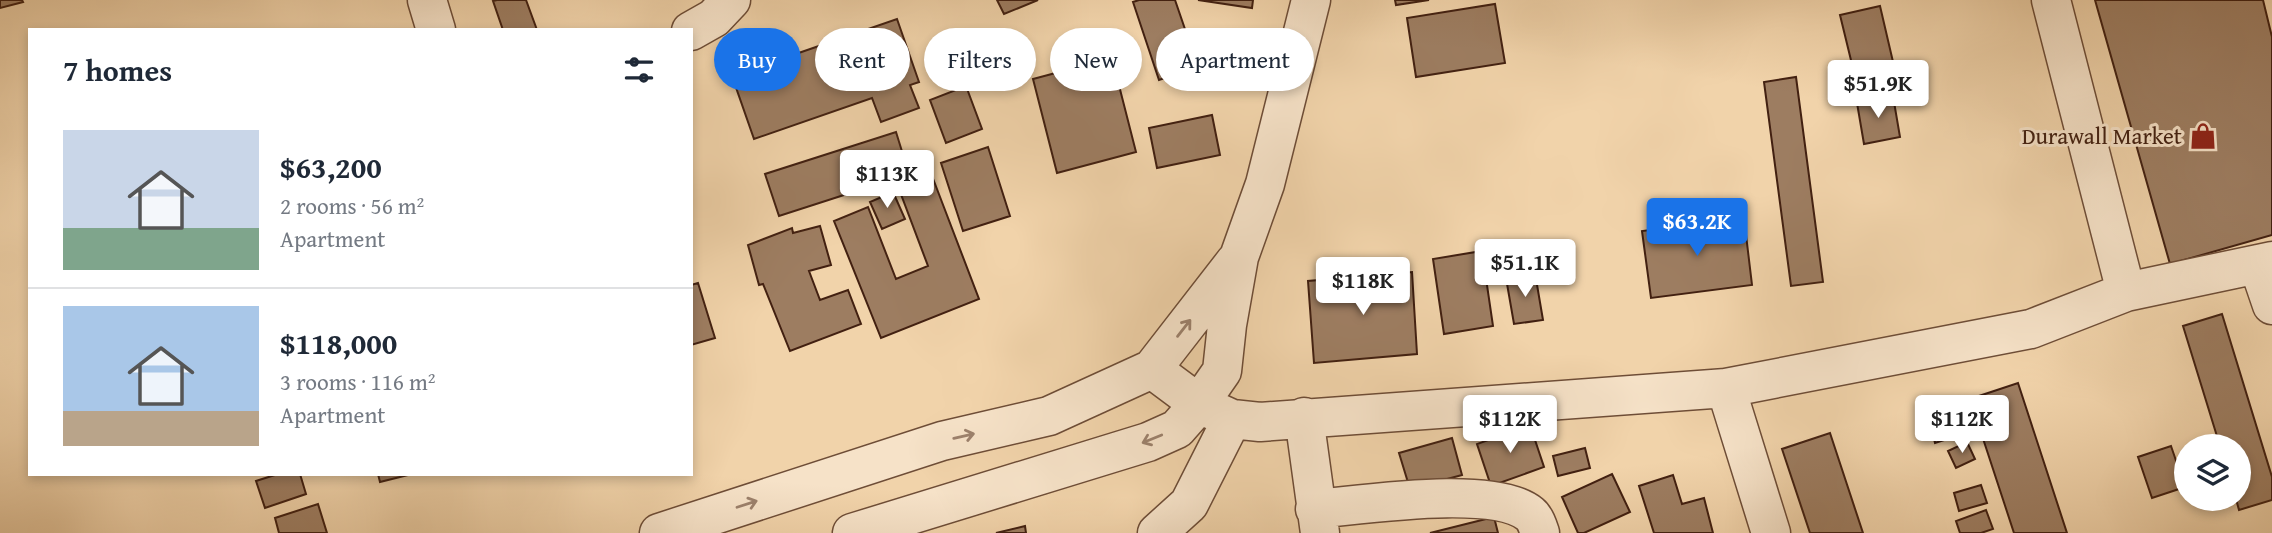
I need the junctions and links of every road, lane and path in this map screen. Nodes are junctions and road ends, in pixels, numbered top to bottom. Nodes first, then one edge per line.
1 (427, 0) edge
2 (731, 0) edge
3 (1311, 0) edge
4 (2051, 0) edge
5 (435, 28) edge
6 (693, 30) edge
7 (1239, 257) junction
8 (2265, 262) edge
9 (2126, 292) junction
10 (2272, 305) edge
11 (1152, 369) junction
12 (1726, 388) junction
13 (1215, 412) junction
14 (1304, 417) junction
15 (1318, 521) edge
16 (659, 533) edge
17 (852, 533) edge
18 (1157, 533) edge
19 (1540, 533) edge
20 (1771, 533) edge

1 - 5 street
2 - 6 street
3 - 7 street
4 - 9 street
11 -> 7 street
7 - 13 street
8 - 9 street
8 - 10 street
9 - 12 street
11 - 13 street
16 -> 11 street
12 - 14 street
12 - 20 street
13 - 14 street
13 -> 17 street
13 - 18 street
14 - 15 street
15 - 19 street

